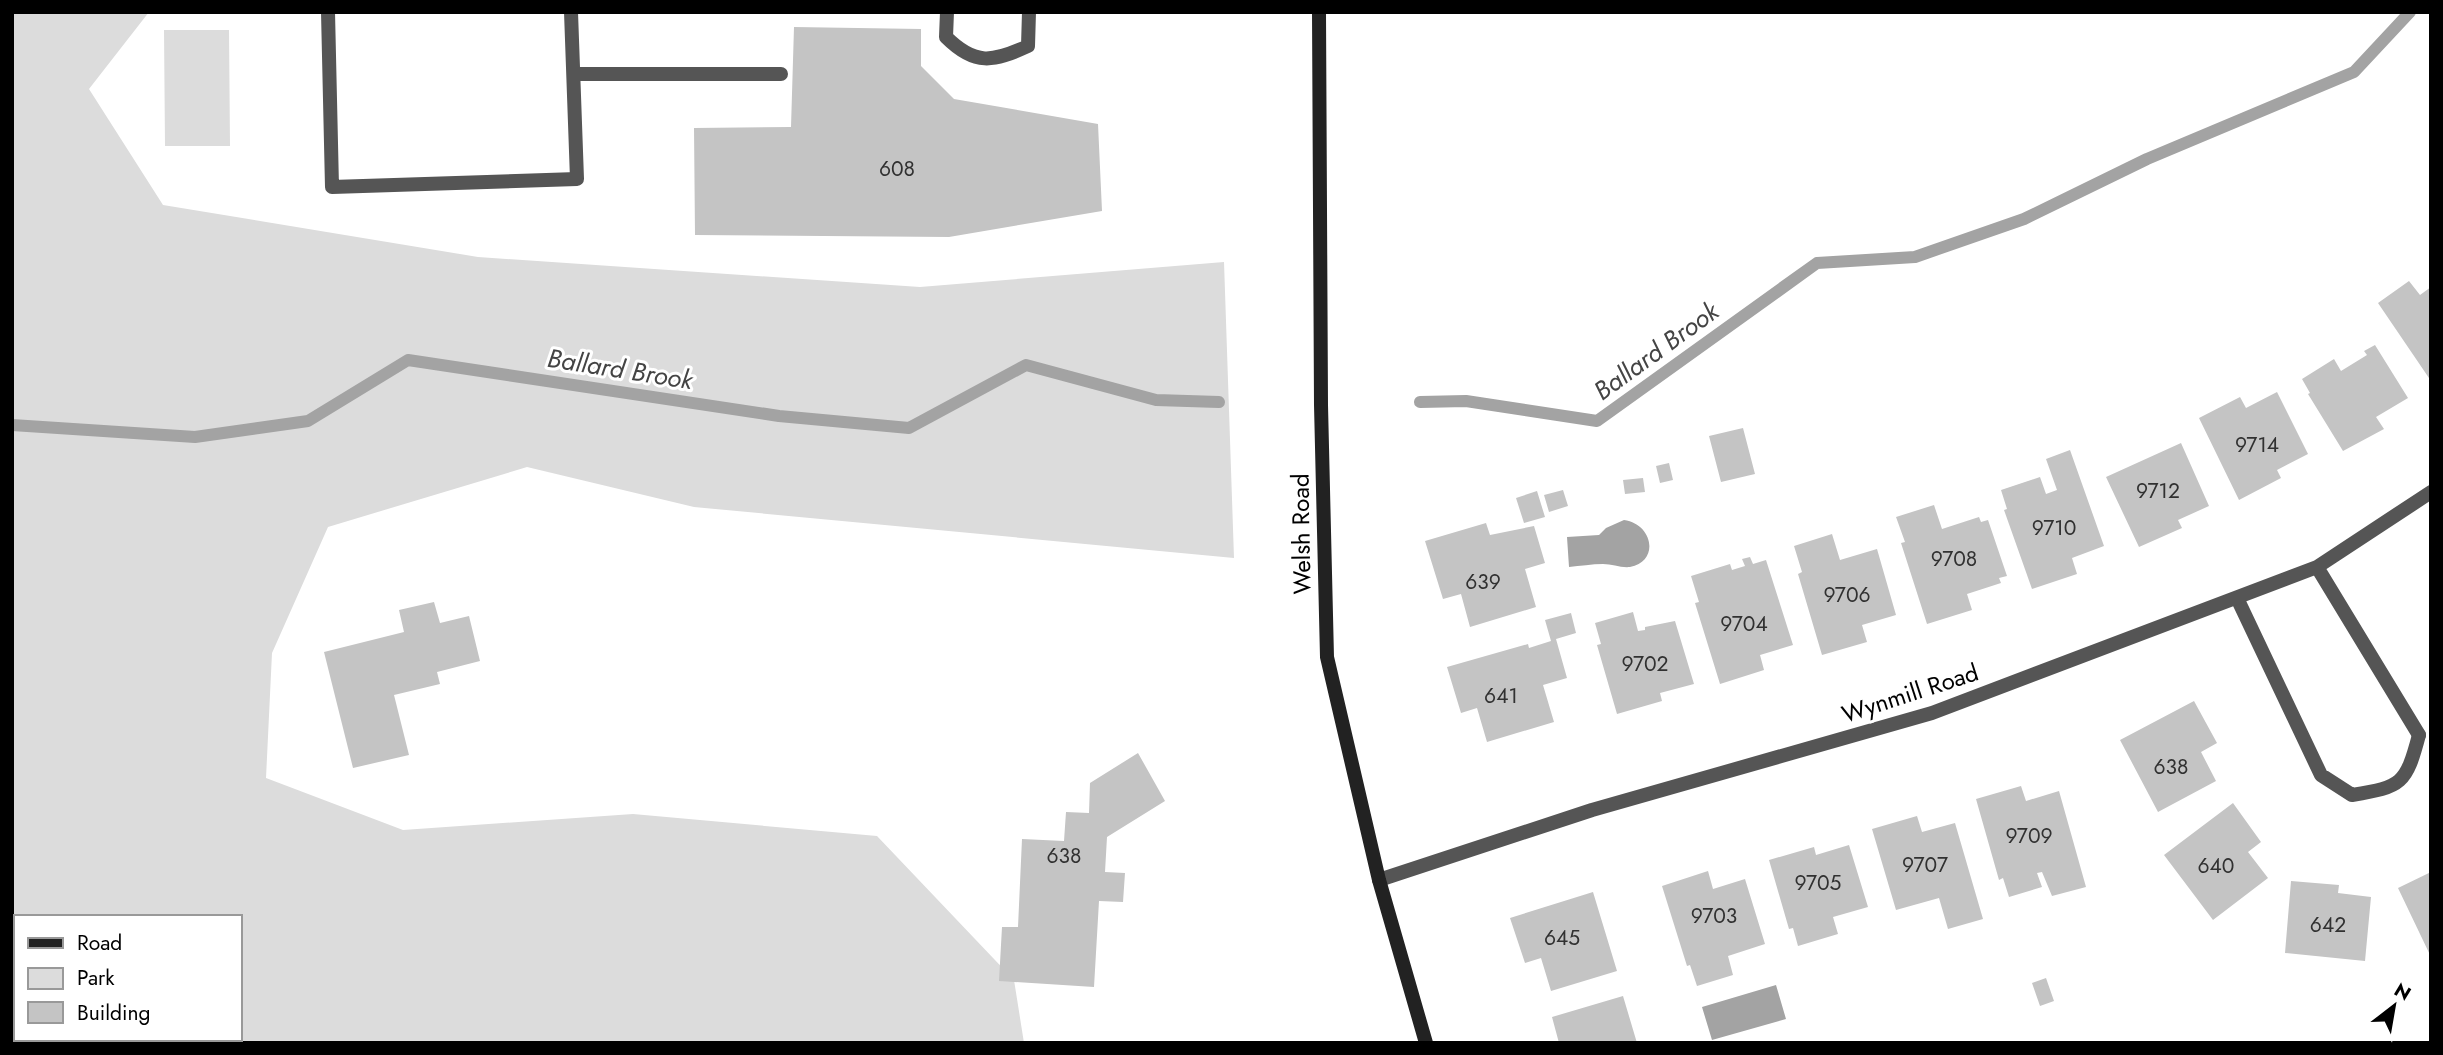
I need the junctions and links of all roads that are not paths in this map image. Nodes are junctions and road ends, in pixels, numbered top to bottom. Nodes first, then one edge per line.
1 (328, 12) edge
2 (571, 12) edge
3 (947, 12) edge
4 (1030, 12) edge
5 (1319, 12) edge
6 (575, 74) junction
7 (782, 74) dead end
8 (2431, 492) edge
9 (2318, 567) junction
10 (2237, 598) junction
11 (1379, 880) junction
12 (1426, 1043) edge

1 - 6 street
2 - 6 street
3 - 4 street
5 - 11 main road, Welsh Road
6 - 7 street
8 - 9 street, Wynmill Road
9 - 10 street, Wynmill Road
9 - 10 street
10 - 11 street, Wynmill Road
11 - 12 main road, Welsh Road

